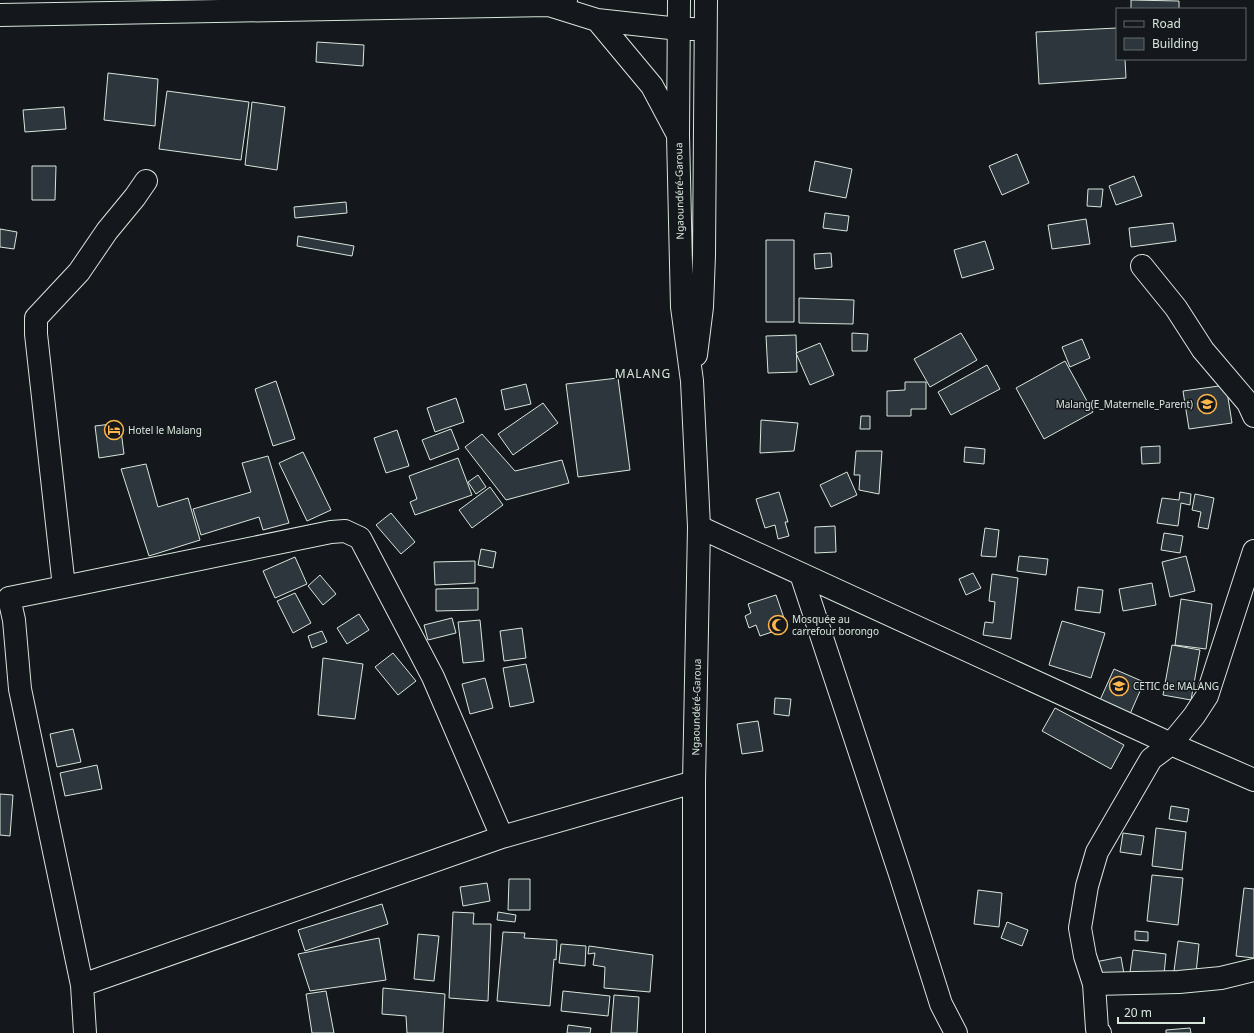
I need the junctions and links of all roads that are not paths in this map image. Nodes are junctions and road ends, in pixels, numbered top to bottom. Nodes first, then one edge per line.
1 (679, 0) edge
2 (706, 0) edge
3 (558, 2) edge
4 (0, 15) edge
5 (597, 20) junction
6 (679, 29) junction
7 (705, 29) junction
8 (678, 135) junction
9 (146, 182) dead end
10 (1142, 266) dead end
11 (692, 382) junction
12 (1252, 407) edge
13 (699, 527) junction
14 (1254, 551) edge
15 (801, 574) junction
16 (64, 587) junction
17 (5, 599) edge
18 (1170, 744) junction
19 (1254, 780) edge
20 (694, 782) junction
21 (502, 837) junction
22 (1254, 970) edge
23 (1094, 984) junction
24 (82, 985) junction
25 (1095, 1032) edge
26 (85, 1033) edge
27 (694, 1033) edge
28 (956, 1033) edge

1 - 6 main road, Ngaoundéré-Garoua
2 - 7 main road, Ngaoundéré-Garoua
3 - 4 main road
3 - 5 main road
5 - 6 main road
5 - 8 main road
6 - 7 main road
6 - 8 main road, Ngaoundéré-Garoua
7 - 11 main road, Ngaoundéré-Garoua
8 - 11 main road, Ngaoundéré-Garoua
9 - 16 main road
10 - 12 main road
11 - 13 main road, Ngaoundéré-Garoua
13 - 15 main road
13 - 20 main road, Ngaoundéré-Garoua
14 - 18 main road
15 - 18 main road
15 - 28 main road
16 - 17 main road
16 - 21 main road
17 - 24 main road
18 - 19 main road
18 - 23 main road
20 - 21 main road
20 - 27 main road, Ngaoundéré-Garoua
21 - 24 main road
22 - 23 main road
23 - 25 main road
24 - 26 main road

